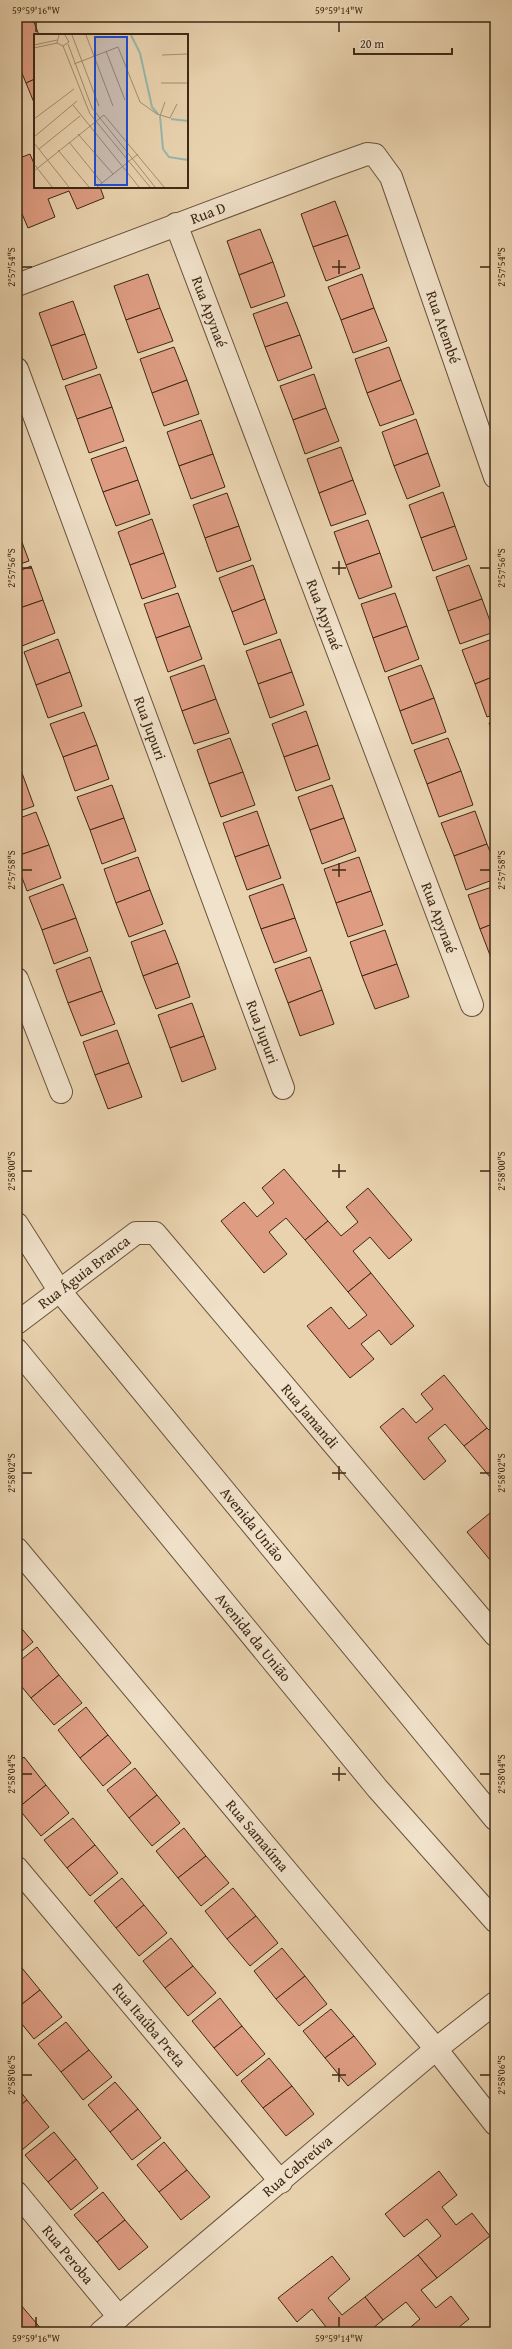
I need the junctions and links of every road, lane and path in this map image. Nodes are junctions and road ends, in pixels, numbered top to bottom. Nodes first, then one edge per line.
1 (391, 177) joint
2 (176, 224) junction
3 (17, 285) edge
4 (17, 369) edge
5 (495, 477) edge
6 (17, 979) edge
7 (472, 1005) dead end
8 (283, 1088) dead end
9 (61, 1092) dead end
10 (17, 1224) edge
11 (155, 1233) joint
12 (59, 1290) junction
13 (17, 1323) edge
14 (17, 1350) edge
15 (17, 1549) edge
16 (495, 1635) edge
17 (495, 1819) edge
18 (17, 1868) edge
19 (495, 1921) edge
20 (495, 2003) edge
21 (436, 2049) junction
22 (495, 2124) edge
23 (281, 2182) junction
24 (17, 2193) edge
25 (119, 2317) junction
26 (101, 2332) edge

1 - 2 street, Rua D
1 - 5 street, Rua Atembé
2 - 3 street, Rua D
2 - 7 street, Rua Apynaé
4 - 8 street, Rua Jupuri
6 - 9 street
10 - 12 street, Avenida União
11 - 12 street, Rua Águia Branca
11 - 16 street, Rua Jamandi
12 - 13 street, Rua Águia Branca
12 - 17 street, Avenida União
14 - 19 street, Avenida da União
15 - 21 street, Rua Samaúma
18 - 23 street, Rua Itaúba Preta
20 - 21 street, Rua Cabreúva
21 - 22 street, Rua Samaúma
21 - 23 street, Rua Cabreúva
23 - 25 street, Rua Cabreúva
24 - 25 street, Rua Peroba
25 - 26 street, Rua Cabreúva

